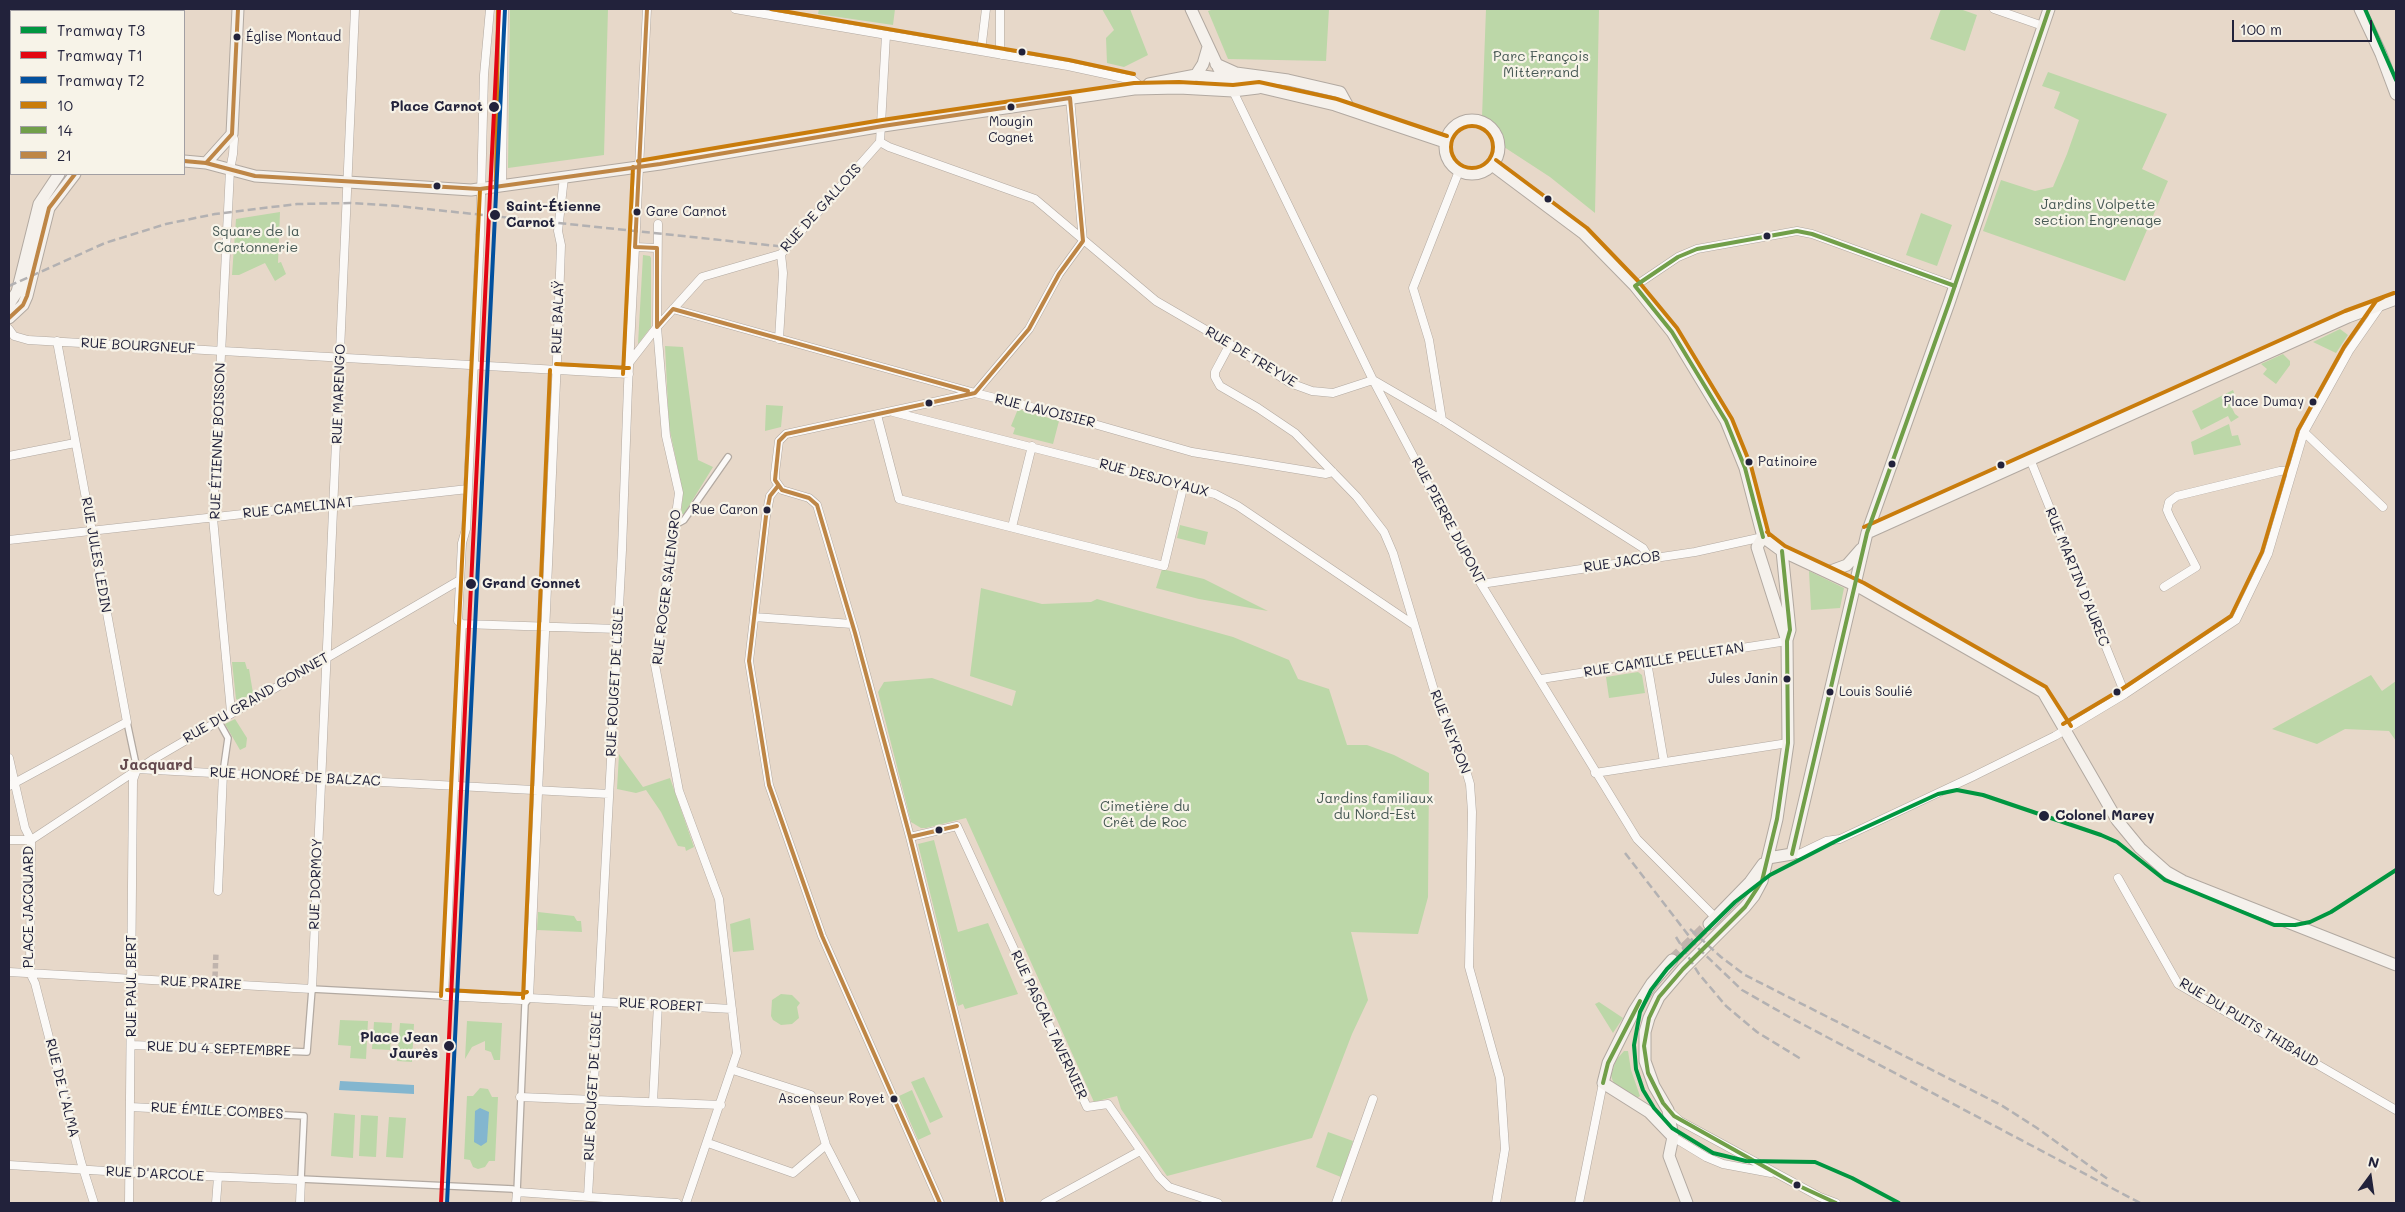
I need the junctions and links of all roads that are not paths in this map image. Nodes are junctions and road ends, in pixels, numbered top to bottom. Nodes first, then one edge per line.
1 (238, 9) edge
2 (355, 9) edge
3 (490, 9) edge
4 (504, 9) edge
5 (647, 9) edge
6 (735, 9) edge
7 (986, 9) edge
8 (1000, 9) edge
9 (1191, 9) edge
10 (1994, 9) edge
11 (2049, 9) edge
12 (2360, 9) edge
13 (2043, 26) junction
14 (886, 35) junction
15 (1208, 47) junction
16 (981, 51) junction
17 (1002, 55) junction
18 (1216, 64) junction
19 (1196, 76) junction
20 (1212, 77) junction
21 (1225, 79) junction
22 (1137, 87) junction
23 (1179, 88) junction
24 (1258, 88) junction
25 (1233, 91) junction
26 (2396, 94) edge
27 (1070, 98) junction
28 (1350, 110) junction
29 (883, 126) junction
30 (232, 134) junction
31 (880, 142) junction
32 (1445, 142) junction
33 (185, 161) edge
34 (206, 162) junction
35 (1492, 165) junction
36 (639, 167) junction
37 (230, 170) junction
38 (1459, 171) junction
39 (74, 175) edge
40 (54, 176) edge
41 (564, 177) junction
42 (348, 182) junction
43 (502, 186) junction
44 (64, 188) junction
45 (480, 189) junction
46 (658, 224) dead end
47 (1083, 241) junction
48 (635, 247) junction
49 (657, 248) junction
50 (780, 254) junction
51 (1634, 286) junction
52 (1955, 286) junction
53 (2396, 299) edge
54 (9, 304) edge
55 (2381, 305) junction
56 (673, 309) junction
57 (9, 318) edge
58 (658, 327) junction
59 (9, 329) edge
60 (779, 340) junction
61 (57, 342) junction
62 (1230, 344) junction
63 (221, 351) junction
64 (340, 358) junction
65 (629, 363) junction
66 (477, 365) junction
67 (556, 370) junction
68 (629, 374) junction
69 (1373, 380) junction
70 (975, 393) junction
71 (892, 411) junction
72 (877, 414) junction
73 (1442, 420) junction
74 (2304, 432) junction
75 (75, 443) junction
76 (1032, 446) junction
77 (9, 456) edge
78 (728, 457) dead end
79 (2030, 459) junction
80 (2292, 470) junction
81 (1333, 472) junction
82 (1184, 484) junction
83 (778, 486) junction
84 (468, 489) junction
85 (335, 504) junction
86 (2383, 507) dead end
87 (213, 518) junction
88 (675, 525) junction
89 (1012, 527) junction
90 (92, 532) junction
91 (1867, 533) junction
92 (1763, 537) junction
93 (9, 540) edge
94 (1864, 546) junction
95 (1782, 550) junction
96 (1648, 558) junction
97 (1828, 572) junction
98 (460, 580) junction
99 (1481, 584) junction
100 (1854, 584) junction
101 (2164, 587) dead end
102 (754, 617) junction
103 (462, 624) junction
104 (852, 624) junction
105 (1414, 625) junction
106 (544, 626) junction
107 (618, 629) junction
108 (1787, 641) junction
109 (326, 657) junction
110 (1647, 662) junction
111 (1541, 679) junction
112 (2125, 694) junction
113 (231, 712) junction
114 (218, 720) junction
115 (127, 722) junction
116 (2066, 730) junction
117 (1788, 743) junction
118 (9, 758) edge
119 (1664, 762) junction
120 (137, 769) junction
121 (223, 773) junction
122 (1594, 773) junction
123 (320, 778) junction
124 (11, 784) edge
125 (453, 785) junction
126 (538, 790) junction
127 (609, 794) junction
128 (910, 838) junction
129 (9, 840) edge
130 (31, 840) junction
131 (1792, 854) junction
132 (1768, 858) junction
133 (2118, 878) dead end
134 (218, 891) dead end
135 (1712, 920) joint
136 (1672, 960) tunnel mouth
137 (2396, 965) edge
138 (9, 972) edge
139 (30, 973) junction
140 (131, 979) junction
141 (312, 989) junction
142 (444, 996) junction
143 (529, 998) junction
144 (598, 1001) junction
145 (658, 1004) junction
146 (732, 1009) junction
147 (131, 1045) junction
148 (212, 1048) joint
149 (733, 1070) junction
150 (1602, 1083) junction
151 (520, 1097) junction
152 (1373, 1099) dead end
153 (592, 1100) junction
154 (653, 1102) junction
155 (721, 1105) junction
156 (130, 1107) junction
157 (1668, 1110) junction
158 (2396, 1110) edge
159 (212, 1111) joint
160 (1673, 1137) junction
161 (708, 1143) junction
162 (826, 1146) junction
163 (1140, 1151) junction
164 (9, 1165) edge
165 (83, 1170) junction
166 (130, 1173) junction
167 (1779, 1175) junction
168 (218, 1176) junction
169 (301, 1178) junction
170 (517, 1192) junction
171 (588, 1196) junction
172 (1195, 1200) edge
173 (94, 1203) edge
174 (129, 1203) edge
175 (216, 1203) edge
176 (300, 1203) edge
177 (516, 1203) edge
178 (677, 1203) edge
179 (686, 1203) edge
180 (856, 1203) edge
181 (940, 1203) edge
182 (1002, 1203) edge
183 (1045, 1203) edge
184 (1218, 1203) edge
185 (1336, 1203) edge
186 (1496, 1203) edge
187 (1579, 1203) edge
188 (1687, 1203) edge
189 (1832, 1203) edge

1 - 30 main road
2 - 42 street, RUE MARENGO
3 - 45 street
4 - 43 street
5 - 36 street, RUE ROUGET DE LISLE
6 - 14 street
7 - 16 street
8 - 17 street
9 - 15 main road
10 - 13 street
11 - 13 main road
12 - 26 main road
13 - 52 main road
14 - 16 street
14 - 29 street
15 - 18 main road
15 - 19 main road
16 - 17 street
17 - 22 street
18 - 20 main road
18 - 21 main road
18 - 28 main road
19 - 20 main road
19 - 22 main road
20 - 21 main road
20 - 23 main road
21 - 24 main road
21 - 25 main road
22 - 23 main road
22 - 27 main road
23 - 25 main road
24 - 25 main road
24 - 28 main road
25 - 69 street, RUE PIERRE DUPONT
27 - 29 main road
27 - 47 street
28 - 32 main road
29 - 31 street
29 - 36 main road
30 - 34 main road
30 - 37 street, RUE ÉTIENNE BOISSON
31 - 47 street, RUE DE TREYVE
31 - 50 street, RUE DE GALLOIS
32 - 35 main road
32 - 38 main road
33 - 34 main road
34 - 37 main road
35 - 38 main road
35 - 51 main road
36 - 41 main road
36 - 48 street, RUE ROUGET DE LISLE
37 - 42 main road
37 - 63 street, RUE ÉTIENNE BOISSON
38 - 73 street
39 - 44 main road
40 - 44 street
40 - 54 main road
41 - 43 main road
41 - 67 street, RUE BALAŸ
42 - 45 main road
42 - 64 street, RUE MARENGO
43 - 45 main road
44 - 57 main road
45 - 66 street
46 - 49 street, RUE ROGER SALENGRO
47 - 62 street, RUE DE TREYVE
47 - 70 street
48 - 49 street
48 - 65 street, RUE ROUGET DE LISLE
49 - 58 street, RUE ROGER SALENGRO
50 - 56 street, RUE DE GALLOIS
50 - 60 street
51 - 52 street
51 - 92 main road
52 - 91 main road
53 - 55 main road
55 - 74 street
55 - 79 main road
56 - 58 street, RUE DE GALLOIS
56 - 60 street, RUE LAVOISIER
58 - 65 street, RUE DE GALLOIS
58 - 88 street, RUE ROGER SALENGRO
59 - 61 street, RUE BOURGNEUF
60 - 70 street, RUE LAVOISIER
61 - 63 street, RUE BOURGNEUF
61 - 75 street, RUE JULES LEDIN
62 - 69 street, RUE DE TREYVE
62 - 81 street, RUE NEYRON
63 - 64 street, RUE BOURGNEUF
63 - 87 street, RUE ÉTIENNE BOISSON
64 - 66 street, RUE BOURGNEUF
64 - 85 street, RUE MARENGO
65 - 68 street, RUE ROUGET DE LISLE
66 - 67 street, RUE BOURGNEUF
66 - 84 street
67 - 68 street, RUE BOURGNEUF
67 - 106 street, RUE BALAŸ
68 - 107 street, RUE ROUGET DE LISLE
69 - 73 street
69 - 99 street, RUE PIERRE DUPONT
70 - 71 street
70 - 81 street, RUE LAVOISIER
71 - 72 street
71 - 76 street, RUE DESJOYAUX
72 - 83 street
72 - 89 street
73 - 96 street
74 - 80 street
74 - 86 street
75 - 77 street
75 - 90 street, RUE JULES LEDIN
76 - 82 street, RUE DESJOYAUX
76 - 89 street
78 - 88 street
79 - 91 main road
79 - 112 street, RUE MARTIN D'AUREC
80 - 101 street
80 - 112 street
81 - 105 street, RUE NEYRON
82 - 89 street
82 - 105 street, RUE DESJOYAUX
83 - 102 street
83 - 104 street
84 - 85 street, RUE CAMELINAT
84 - 98 street
85 - 87 street, RUE CAMELINAT
85 - 109 street, RUE MARENGO
87 - 90 street, RUE CAMELINAT
87 - 113 street, RUE ÉTIENNE BOISSON
88 - 146 street, RUE ROGER SALENGRO
90 - 93 street, RUE CAMELINAT
90 - 115 street, RUE JULES LEDIN
91 - 94 main road
92 - 95 main road
92 - 96 street, RUE JACOB
92 - 108 main road
94 - 97 main road
94 - 100 main road
95 - 97 main road
95 - 108 main road
96 - 99 street, RUE JACOB
97 - 100 main road
98 - 103 street
98 - 109 street, RUE DU GRAND GONNET
99 - 111 street, RUE PIERRE DUPONT
100 - 116 main road
100 - 131 main road
102 - 104 street
102 - 181 street
103 - 106 street
103 - 125 street
104 - 128 street
105 - 186 street, RUE NEYRON
106 - 107 street
106 - 126 street, RUE BALAŸ
107 - 127 street, RUE ROUGET DE LISLE
108 - 110 street, RUE CAMILLE PELLETAN
108 - 117 main road
109 - 113 street, RUE DU GRAND GONNET
109 - 123 street, RUE MARENGO
110 - 111 street, RUE CAMILLE PELLETAN
110 - 119 street
111 - 122 street, RUE PIERRE DUPONT
112 - 116 street
113 - 114 street, RUE DU GRAND GONNET
114 - 120 street, RUE DU GRAND GONNET
114 - 121 street
115 - 120 street, RUE JULES LEDIN
115 - 124 street
116 - 131 street
116 - 137 main road
117 - 119 street
117 - 132 main road
118 - 124 street
119 - 122 street
120 - 121 street, RUE HONORÉ DE BALZAC
120 - 130 street, RUE DU GRAND GONNET
120 - 140 street, RUE PAUL BERT
121 - 123 street, RUE HONORÉ DE BALZAC
121 - 134 street
122 - 135 street, RUE PIERRE DUPONT
123 - 125 street, RUE HONORÉ DE BALZAC
123 - 141 street, RUE DORMOY
124 - 130 street
125 - 126 street, RUE HONORÉ DE BALZAC
125 - 142 street
126 - 127 street, RUE HONORÉ DE BALZAC
126 - 143 street, RUE BALAŸ
127 - 144 street, RUE ROUGET DE LISLE
128 - 163 street, RUE PASCAL TAVERNIER
128 - 182 street
129 - 130 street, PLACE JACQUARD
130 - 139 street, PLACE JACQUARD
131 - 132 main road
132 - 135 main road
132 - 157 main road
133 - 158 street, RUE DU PUITS THIBAUD
136 - 150 main road
138 - 139 street, PLACE JACQUARD
139 - 140 street, RUE PRAIRE
139 - 165 street, RUE DE L'ALMA
140 - 141 street, RUE PRAIRE
140 - 147 street, RUE PAUL BERT
141 - 142 street
141 - 148 street, RUE DU 4 SEPTEMBRE
142 - 143 street
143 - 144 street, RUE ROBERT
143 - 151 street
144 - 145 street, RUE ROBERT
144 - 153 street, RUE ROUGET DE LISLE
145 - 146 street, RUE ROBERT
145 - 154 street
146 - 149 street, RUE ROGER SALENGRO
147 - 148 street, RUE DU 4 SEPTEMBRE
147 - 156 street, RUE PAUL BERT
149 - 155 street, RUE ROGER SALENGRO
149 - 162 street
150 - 160 main road
150 - 187 street
151 - 153 street
151 - 170 street
152 - 185 street
153 - 154 street
153 - 171 street, RUE ROUGET DE LISLE
154 - 155 street
155 - 161 street, RUE ROGER SALENGRO
156 - 159 street, RUE ÉMILE COMBES
156 - 166 street, RUE PAUL BERT
157 - 160 main road
157 - 167 street
159 - 169 street, RUE ÉMILE COMBES
160 - 167 street
160 - 188 main road
161 - 162 street
161 - 179 street, RUE ROGER SALENGRO
162 - 180 street
163 - 172 street, RUE PASCAL TAVERNIER
163 - 183 street
164 - 165 street, RUE D'ARCOLE
165 - 166 street, RUE D'ARCOLE
165 - 173 street, RUE DE L'ALMA
166 - 168 street, RUE D'ARCOLE
166 - 174 street, RUE PAUL BERT
167 - 189 street
168 - 169 street, RUE D'ARCOLE
168 - 175 street
169 - 170 street
169 - 176 street
170 - 171 street
170 - 177 street
171 - 178 street
172 - 184 street, RUE PASCAL TAVERNIER

